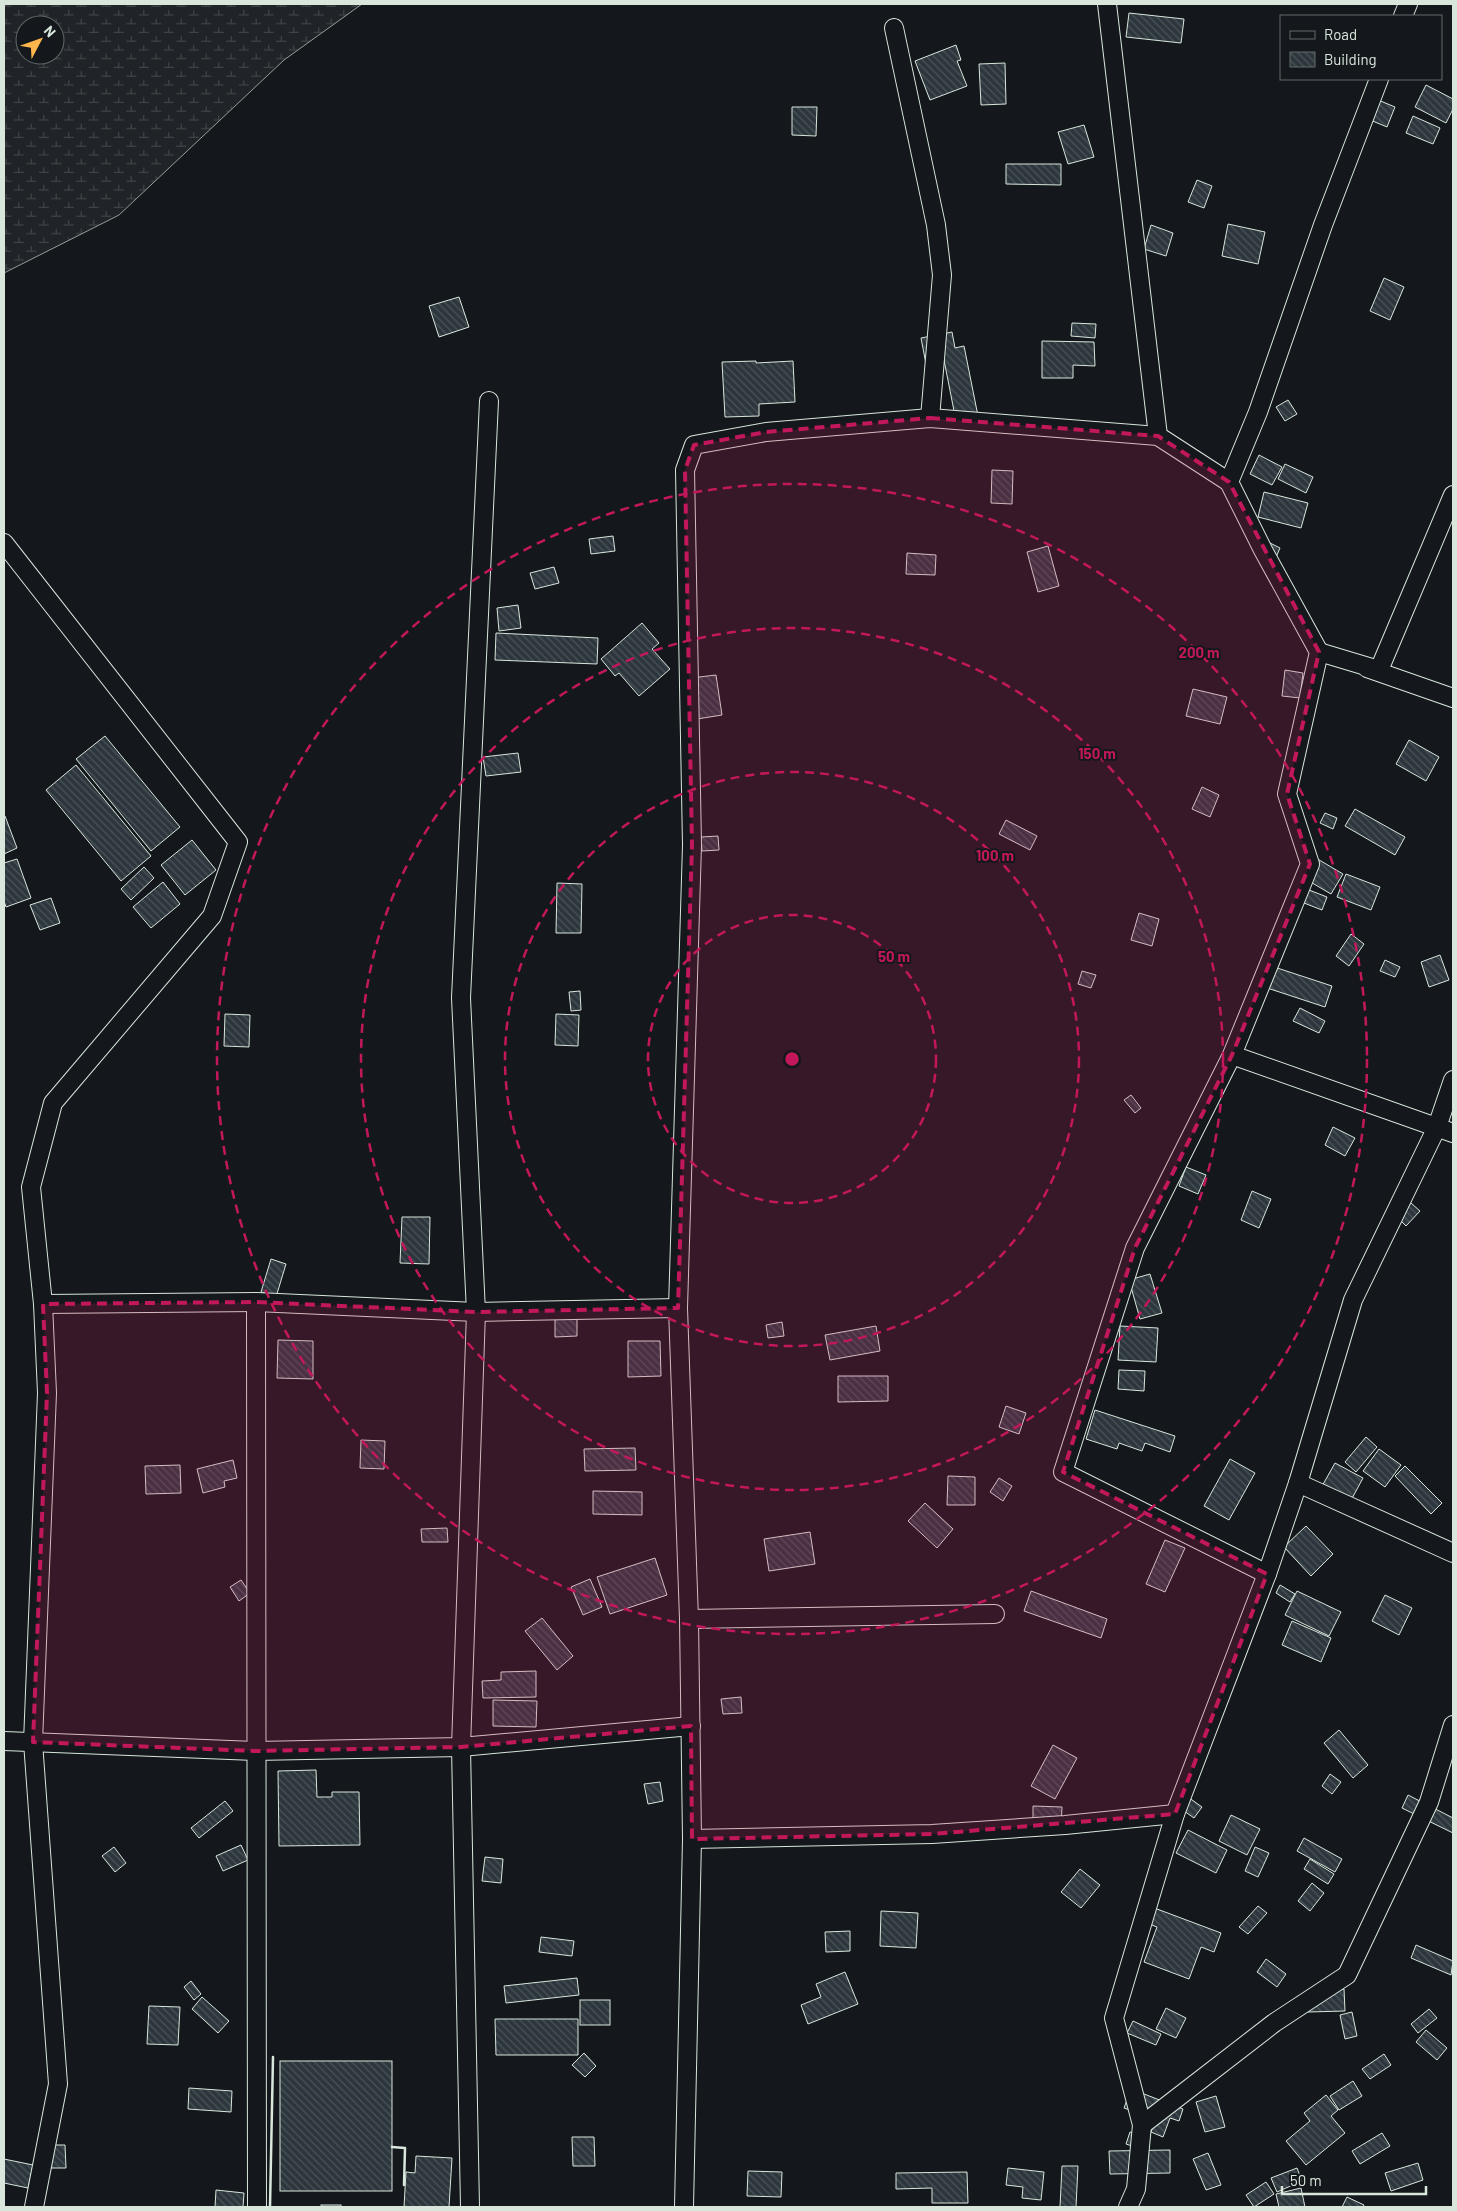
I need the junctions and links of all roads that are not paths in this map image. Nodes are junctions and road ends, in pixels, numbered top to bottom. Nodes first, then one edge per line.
1 (1107, 4) edge
2 (894, 28) dead end
3 (1379, 80) edge
4 (489, 401) dead end
5 (930, 418) junction
6 (1158, 436) junction
7 (1229, 482) junction
8 (1453, 495) edge
9 (4, 543) edge
10 (1319, 652) junction
11 (1453, 698) edge
12 (1232, 1055) junction
13 (1453, 1080) edge
14 (1445, 1130) edge
15 (256, 1302) junction
16 (43, 1304) junction
17 (678, 1308) junction
18 (476, 1312) junction
19 (1298, 1483) junction
20 (1453, 1553) edge
21 (1267, 1574) junction
22 (994, 1614) dead end
23 (689, 1619) junction
24 (1453, 1725) edge
25 (691, 1726) junction
26 (4, 1741) edge
27 (33, 1742) junction
28 (461, 1747) junction
29 (255, 1751) junction
30 (1175, 1814) junction
31 (692, 1839) junction
32 (1142, 2126) junction
33 (34, 2207) edge
34 (257, 2207) edge
35 (470, 2207) edge
36 (684, 2207) edge
37 (1128, 2207) edge

1 - 6 street
2 - 5 street
3 - 7 street
4 - 18 street
5 - 6 street
5 - 17 street
6 - 7 street
7 - 10 street
8 - 10 street
9 - 16 street
10 - 11 street
10 - 12 street
12 - 14 street
12 - 21 street
13 - 14 street
14 - 19 street
15 - 16 street
15 - 18 street
15 - 29 street
16 - 27 street
17 - 18 street
17 - 23 street
18 - 28 street
19 - 20 street
19 - 21 street
21 - 30 street
22 - 23 street
23 - 25 street
24 - 32 street
25 - 28 street
25 - 31 street
26 - 27 street
27 - 29 street
27 - 33 street
28 - 29 street
28 - 35 street
29 - 34 street
30 - 31 street
30 - 32 street
31 - 36 street
32 - 37 street

